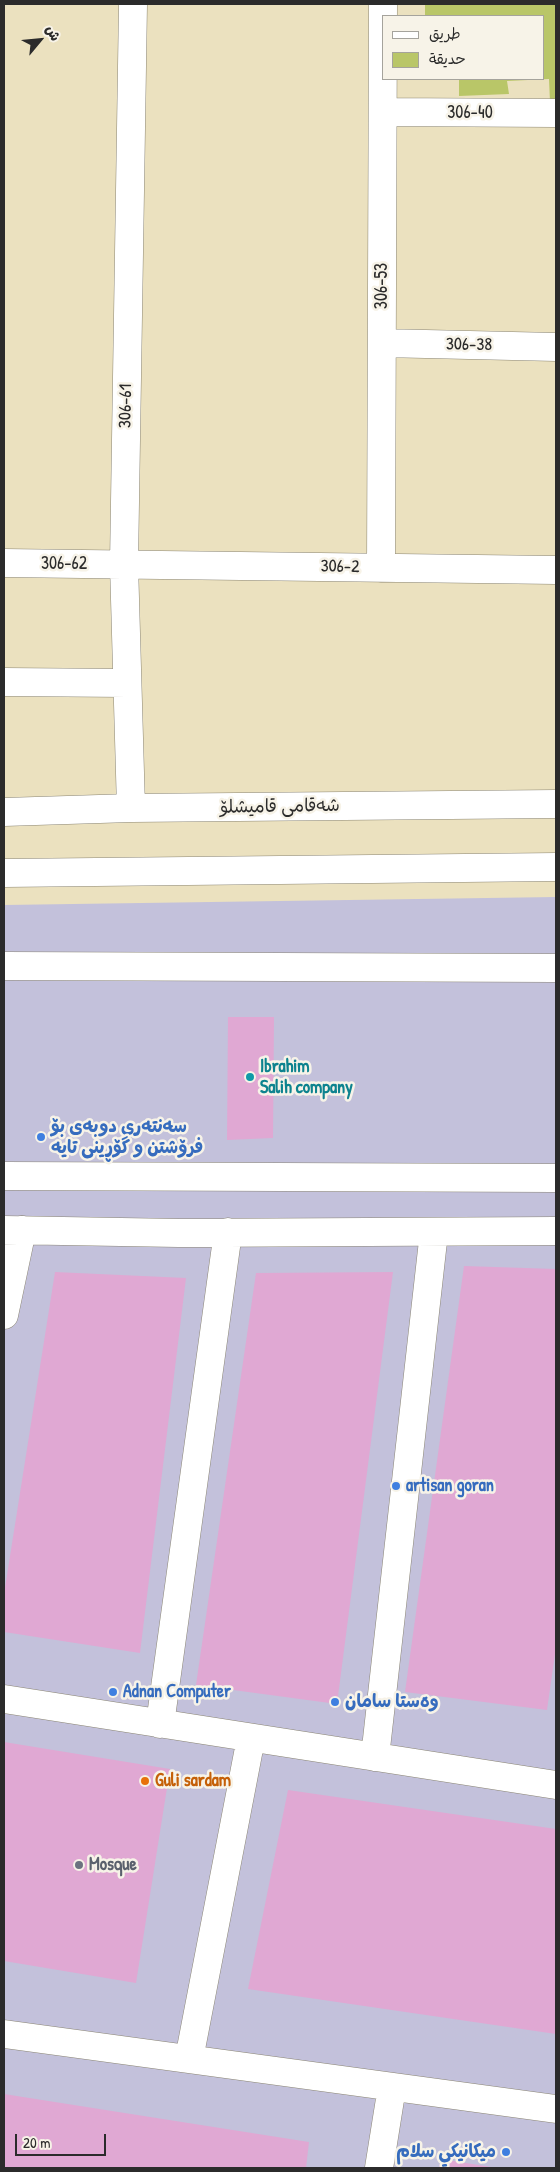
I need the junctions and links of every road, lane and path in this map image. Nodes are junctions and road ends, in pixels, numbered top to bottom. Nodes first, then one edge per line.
1 (133, 4) edge
2 (384, 80) edge
3 (384, 112) junction
4 (556, 113) edge
5 (382, 343) junction
6 (556, 347) edge
7 (4, 563) edge
8 (124, 564) junction
9 (380, 568) junction
10 (556, 570) edge
11 (4, 682) edge
12 (127, 683) junction
13 (556, 804) edge
14 (131, 808) junction
15 (4, 812) edge
16 (556, 867) edge
17 (4, 873) edge
18 (4, 966) edge
19 (556, 968) edge
20 (4, 1176) edge
21 (556, 1178) edge
22 (13, 1230) edge
23 (556, 1231) edge
24 (228, 1232) junction
25 (434, 1232) junction
26 (4, 1315) edge
27 (4, 1699) edge
28 (160, 1724) junction
29 (251, 1738) junction
30 (375, 1757) junction
31 (556, 1785) edge
32 (4, 2034) edge
33 (189, 2059) junction
34 (392, 2087) junction
35 (556, 2109) edge
36 (379, 2168) edge

1 - 8 street, 306-61
2 - 3 street, 306-53
3 - 4 street, 306-40
3 - 5 street, 306-53
5 - 6 street, 306-38
5 - 9 street, 306-53
7 - 8 street, 306-62
8 - 9 street, 306-2
8 - 12 street, 306-61
9 - 10 street, 306-2
11 - 12 street
12 - 14 street, 306-61
13 - 14 street, شەقامی قامیشلۆ
14 - 15 street, شەقامی قامیشلۆ
16 - 17 street
18 - 19 street
20 - 21 street
22 - 24 street
22 - 26 street
23 - 25 street
24 - 25 street
24 - 28 street
25 - 30 street
27 - 28 street
28 - 29 street
29 - 30 street
29 - 33 street
30 - 31 street
32 - 33 street
33 - 34 street
34 - 35 street
34 - 36 street

